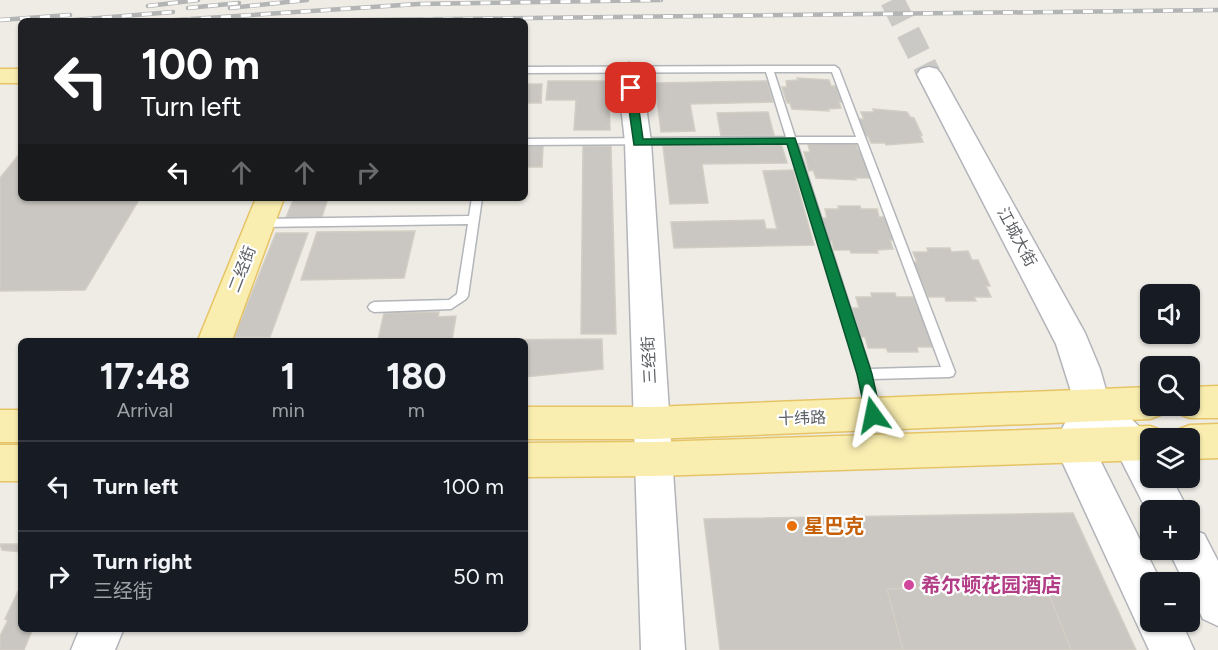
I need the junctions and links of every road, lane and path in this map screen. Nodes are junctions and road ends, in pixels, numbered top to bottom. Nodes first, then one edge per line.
1 (769, 69) junction
2 (528, 70) edge
3 (629, 70) junction
4 (929, 74) tunnel mouth
5 (0, 76) edge
6 (18, 76) edge
7 (861, 140) junction
8 (791, 141) junction
9 (528, 142) edge
10 (638, 142) junction
11 (477, 201) edge
12 (265, 211) edge
13 (474, 220) junction
14 (374, 307) dead end
15 (216, 338) edge
16 (865, 374) junction
17 (1200, 402) edge
18 (1218, 402) edge
19 (1140, 403) edge
20 (1093, 405) junction
21 (873, 415) junction
22 (528, 423) edge
23 (0, 426) edge
24 (18, 426) edge
25 (653, 441) junction
26 (1218, 441) edge
27 (1200, 442) edge
28 (1140, 443) edge
29 (1073, 444) junction
30 (1140, 444) edge
31 (528, 459) edge
32 (0, 463) edge
33 (18, 463) edge
34 (1195, 560) edge
35 (1140, 584) edge
36 (1218, 604) edge
37 (100, 632) edge
38 (1163, 632) edge
39 (93, 650) edge
40 (663, 650) edge
41 (1172, 650) edge

1 - 3 lane
1 - 7 lane
1 - 8 lane
2 - 3 lane
3 - 10 main road, 三经街
4 - 20 main road, 江城大街
5 - 6 main road
7 - 8 lane
7 - 16 lane
8 - 10 lane
8 - 16 lane
9 - 10 lane
10 - 25 main road, 三经街
11 - 13 lane
12 - 13 lane
12 - 15 main road, 二经街
13 - 14 lane
16 - 21 lane
17 - 18 main road
19 - 20 main road, 十纬路
20 - 21 main road, 十纬路
20 - 28 main road, 江城大街
20 - 29 main road
21 - 25 main road, 十纬路
22 - 25 main road, 十纬路
23 - 24 main road
25 - 29 main road, 十纬路
25 - 31 main road, 十纬路
25 - 40 main road, 三经街
26 - 27 main road
29 - 30 main road, 十纬路
29 - 35 main road
32 - 33 main road
34 - 36 main road
37 - 39 main road
38 - 41 main road

